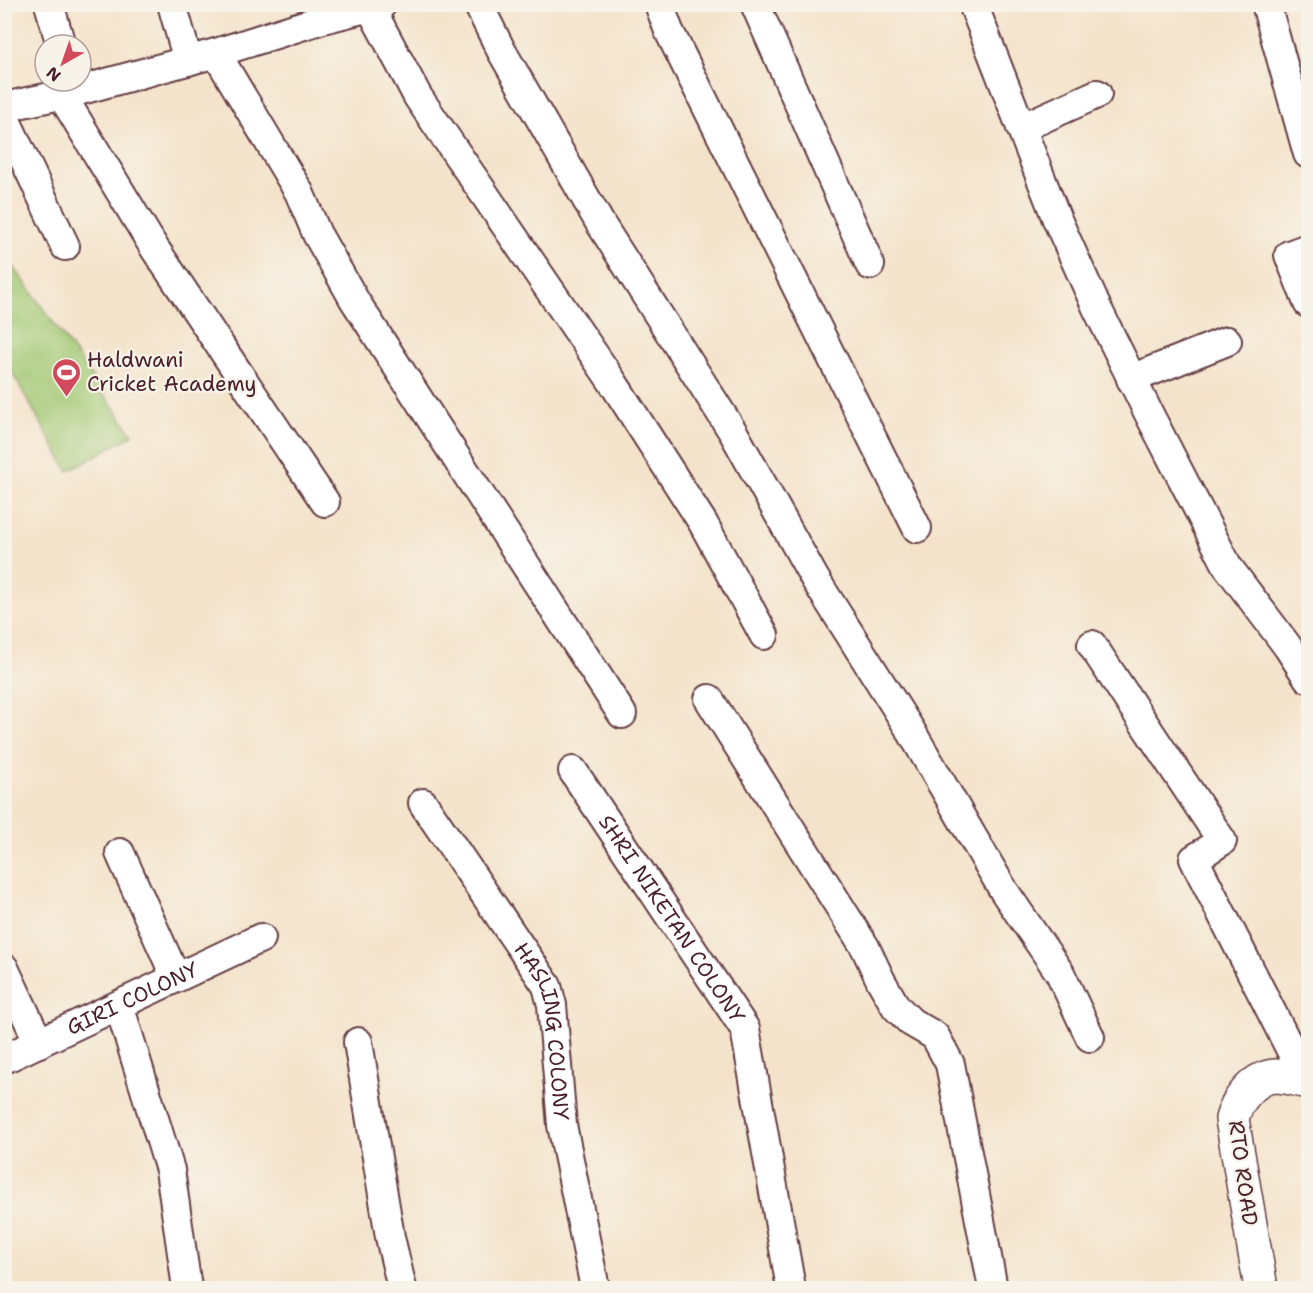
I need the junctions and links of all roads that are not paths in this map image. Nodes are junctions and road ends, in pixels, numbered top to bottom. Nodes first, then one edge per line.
1 (49, 4) edge
2 (172, 4) edge
3 (478, 4) edge
4 (659, 4) edge
5 (755, 4) edge
6 (973, 4) edge
7 (1266, 4) edge
8 (376, 6) edge
9 (321, 12) edge
10 (57, 33) edge
11 (216, 54) junction
12 (188, 61) junction
13 (93, 83) edge
14 (55, 93) edge
15 (71, 93) edge
16 (1097, 94) dead end
17 (4, 107) edge
18 (4, 117) edge
19 (1021, 128) junction
20 (1308, 154) edge
21 (65, 246) dead end
22 (1308, 248) edge
23 (870, 265) dead end
24 (1308, 303) edge
25 (1227, 341) dead end
26 (1131, 379) junction
27 (325, 502) dead end
28 (917, 528) dead end
29 (764, 635) dead end
30 (1092, 645) dead end
31 (1308, 678) edge
32 (710, 699) dead end
33 (622, 714) dead end
34 (573, 771) dead end
35 (423, 803) dead end
36 (120, 853) dead end
37 (261, 938) dead end
38 (4, 968) edge
39 (176, 978) junction
40 (119, 1005) junction
41 (1090, 1037) dead end
42 (39, 1042) junction
43 (358, 1042) dead end
44 (4, 1059) edge
45 (1308, 1082) edge
46 (187, 1288) edge
47 (402, 1288) edge
48 (595, 1288) edge
49 (791, 1288) edge
50 (993, 1288) edge
51 (1261, 1288) edge

1 - 10 street
2 - 12 street
3 - 41 street
4 - 28 street
5 - 23 street
6 - 19 street
7 - 20 street
8 - 9 street
8 - 29 street
9 - 11 street
11 - 12 street
11 - 33 street
12 - 13 street
14 - 17 street
15 - 27 street
16 - 19 street
18 - 21 street
19 - 26 street
22 - 24 street
25 - 26 street
26 - 31 street
30 - 45 street
32 - 50 street
34 - 49 street, SHRI NIKETAN COLONY
35 - 48 street, HASLING COLONY
36 - 39 street
37 - 39 street, GIRI COLONY
38 - 42 street
39 - 40 street, GIRI COLONY
40 - 42 street, GIRI COLONY
40 - 46 street
42 - 44 street, GIRI COLONY
43 - 47 street
45 - 51 street, RTO ROAD

